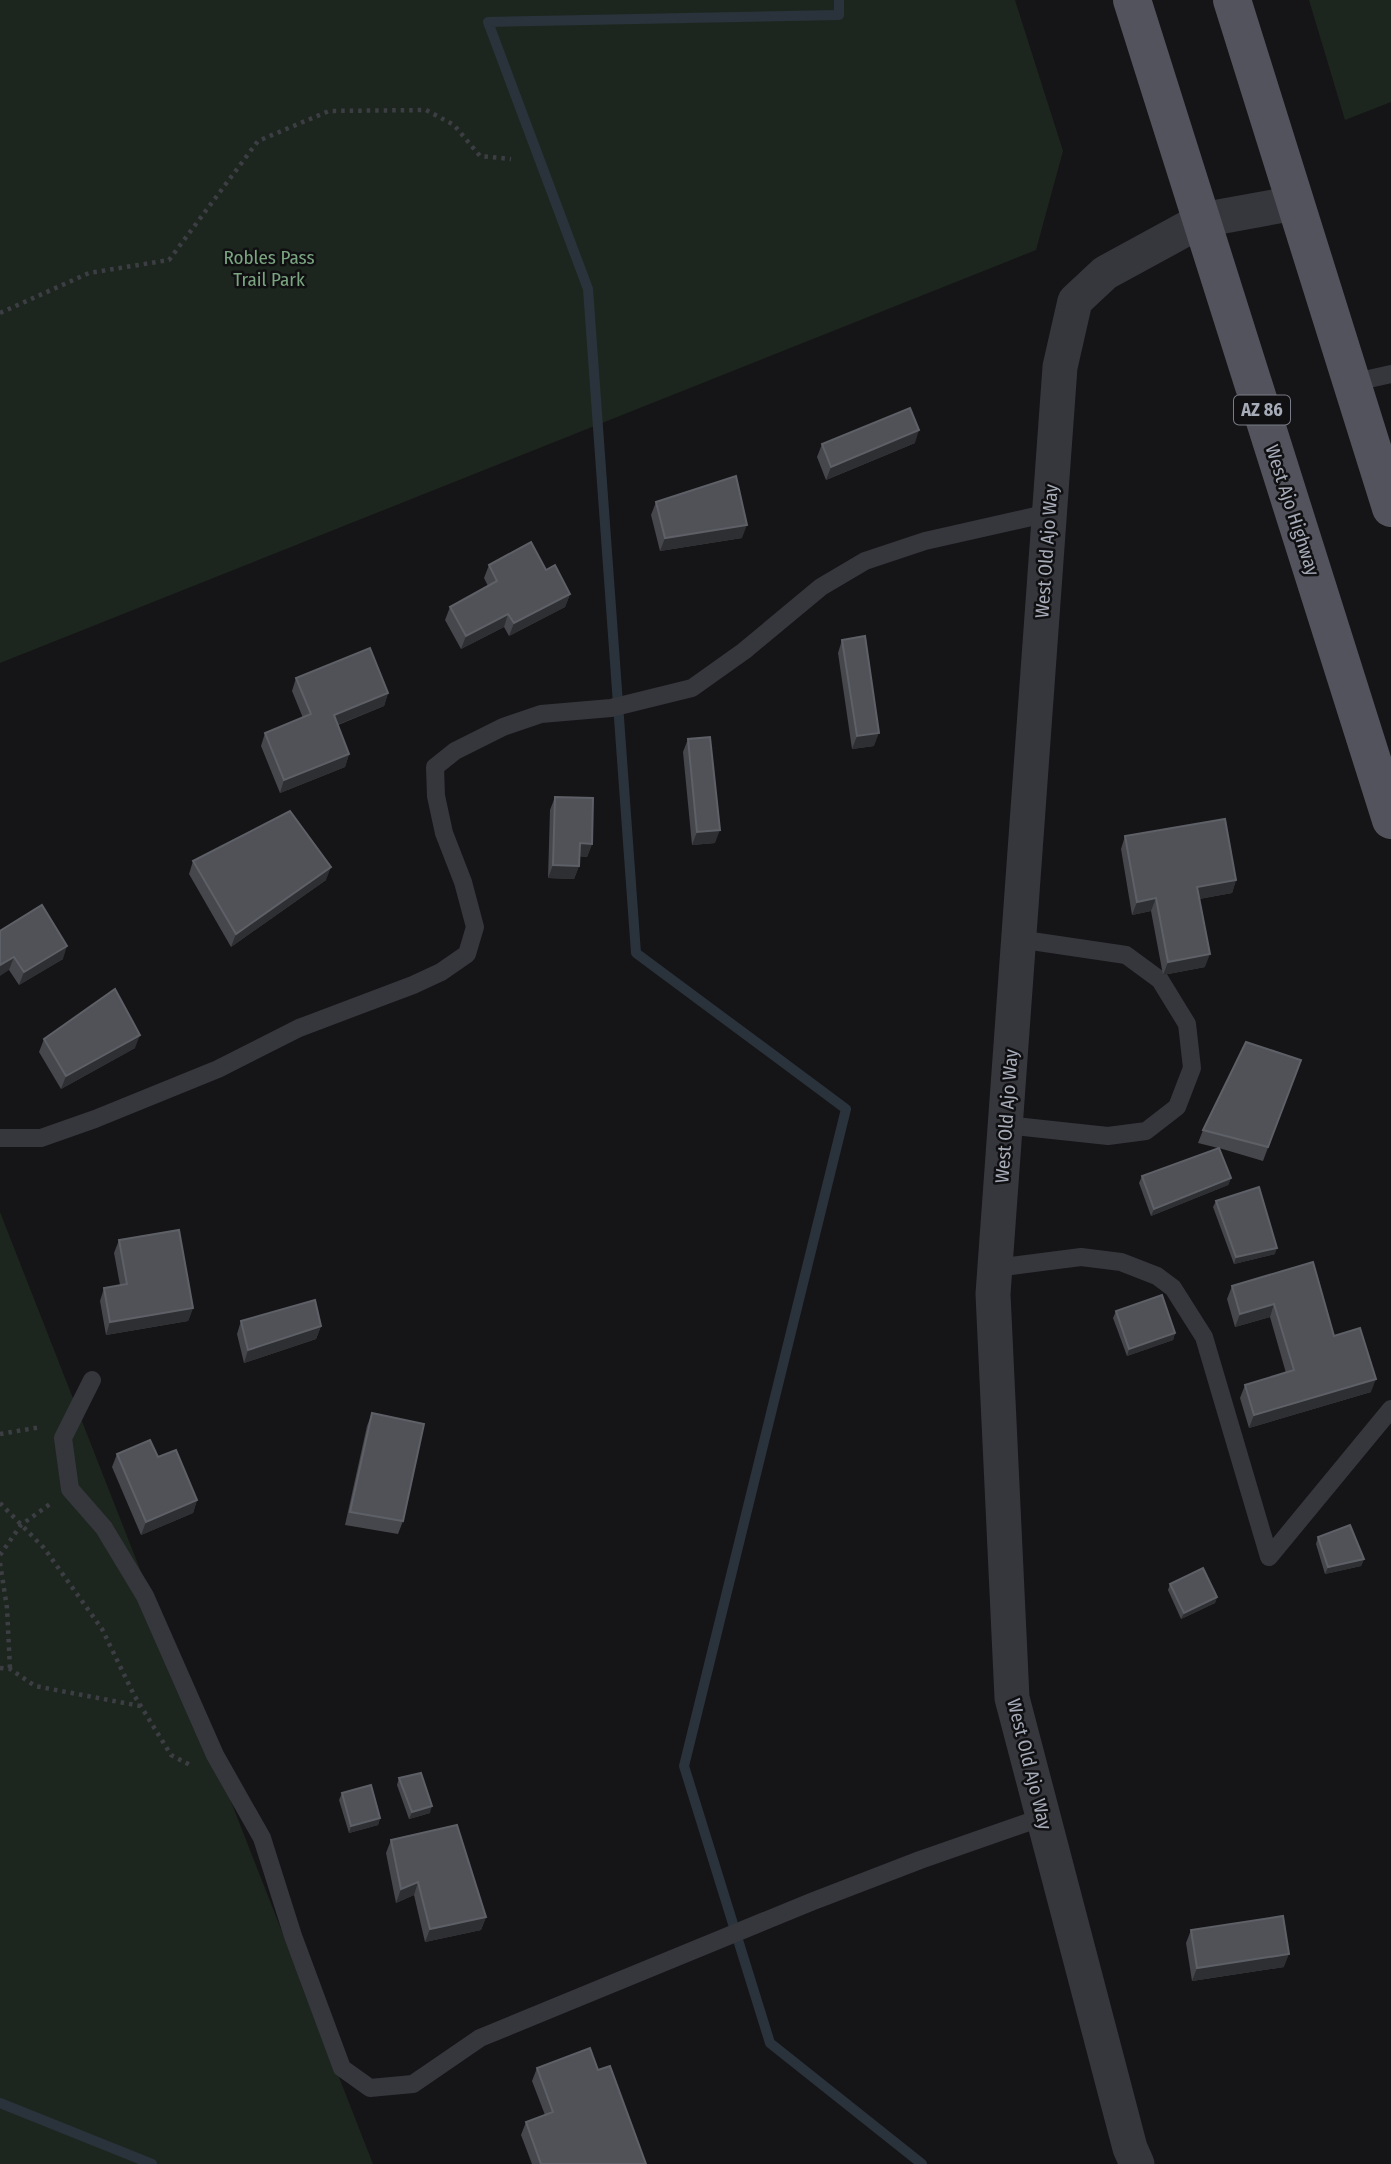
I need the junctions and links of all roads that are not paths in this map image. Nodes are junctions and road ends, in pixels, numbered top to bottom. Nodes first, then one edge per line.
1 (1132, 0) edge
2 (1232, 0) edge
3 (1295, 203) junction
4 (1202, 219) junction
5 (1391, 374) edge
6 (1351, 383) junction
7 (1391, 508) edge
8 (1049, 513) junction
9 (1391, 820) edge
10 (1018, 939) junction
11 (1005, 1125) junction
12 (0, 1138) edge
13 (995, 1268) junction
14 (92, 1380) dead end
15 (1391, 1409) edge
16 (1043, 1817) junction
17 (1137, 2164) edge

1 - 4 main road, West Ajo Highway / AZ 86
2 - 3 main road
3 - 4 street, West Old Ajo Way
3 - 6 main road
4 - 8 street, West Old Ajo Way
4 - 9 main road, West Ajo Highway / AZ 86
5 - 6 lane
6 - 7 main road
8 - 10 street, West Old Ajo Way
8 - 12 lane
10 - 11 street, West Old Ajo Way
10 - 11 lane
11 - 13 street, West Old Ajo Way
13 - 15 lane
13 - 16 street, West Old Ajo Way
14 - 16 lane
16 - 17 street, West Old Ajo Way

